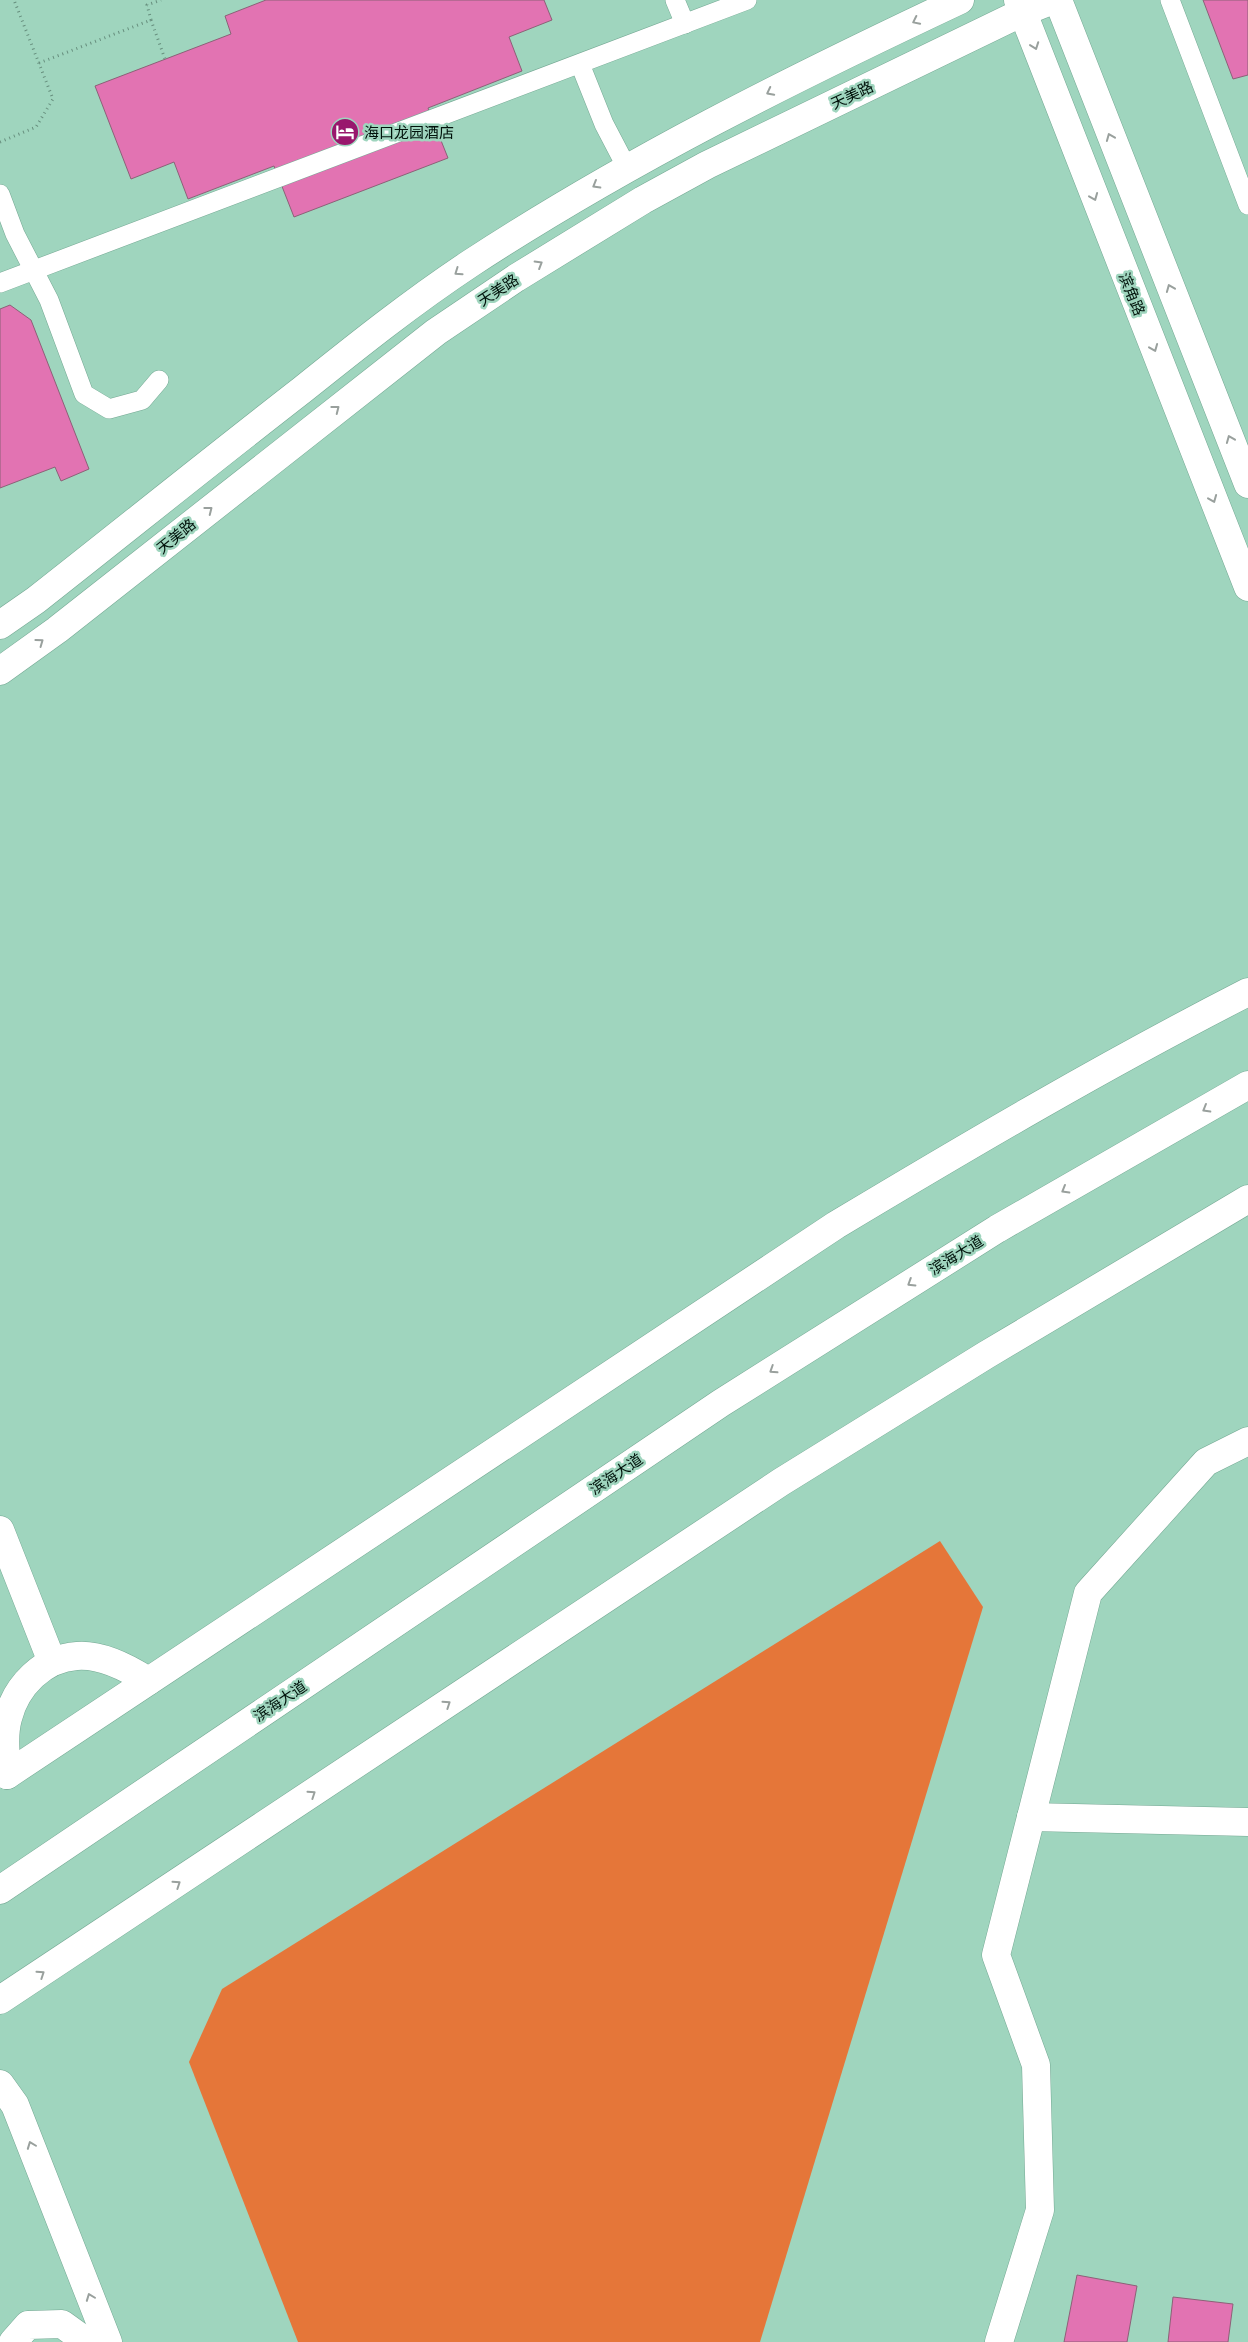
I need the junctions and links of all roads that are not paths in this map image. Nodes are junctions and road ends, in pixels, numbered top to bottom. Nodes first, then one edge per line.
1 (675, 0) edge
2 (747, 0) edge
3 (960, 0) edge
4 (1053, 0) edge
5 (1058, 0) edge
6 (1170, 0) edge
7 (1021, 6) edge
8 (685, 24) junction
9 (580, 64) junction
10 (626, 168) junction
11 (0, 194) edge
12 (1248, 205) edge
13 (34, 271) junction
14 (0, 283) edge
15 (159, 380) dead end
16 (1248, 484) edge
17 (1248, 587) edge
18 (0, 625) edge
19 (0, 671) edge
20 (1248, 992) edge
21 (1248, 1085) edge
22 (1248, 1199) edge
23 (1248, 1441) edge
24 (0, 1530) edge
25 (52, 1662) junction
26 (148, 1681) junction
27 (1031, 1817) junction
28 (1248, 1822) edge
29 (0, 1890) edge
30 (0, 2000) edge
31 (0, 2084) edge
32 (13, 2342) edge
33 (87, 2342) edge
34 (108, 2342) edge
35 (999, 2342) edge

1 - 8 lane
2 - 8 lane
3 -> 10 main road
4 - 7 main road, 天美路
16 -> 5 main road
6 - 12 lane
7 -> 17 main road, 滨角路
19 -> 7 main road, 天美路
8 - 9 lane
9 - 10 lane
9 - 13 lane
10 -> 18 main road
11 - 13 lane
13 - 14 lane
13 - 15 lane
20 - 26 main road
21 -> 29 main road, 滨海大道
30 -> 22 main road
23 - 27 main road
24 - 25 main road
25 - 26 main road
25 - 26 main road
27 - 28 main road
27 - 35 main road
34 -> 31 main road
32 - 33 main road

